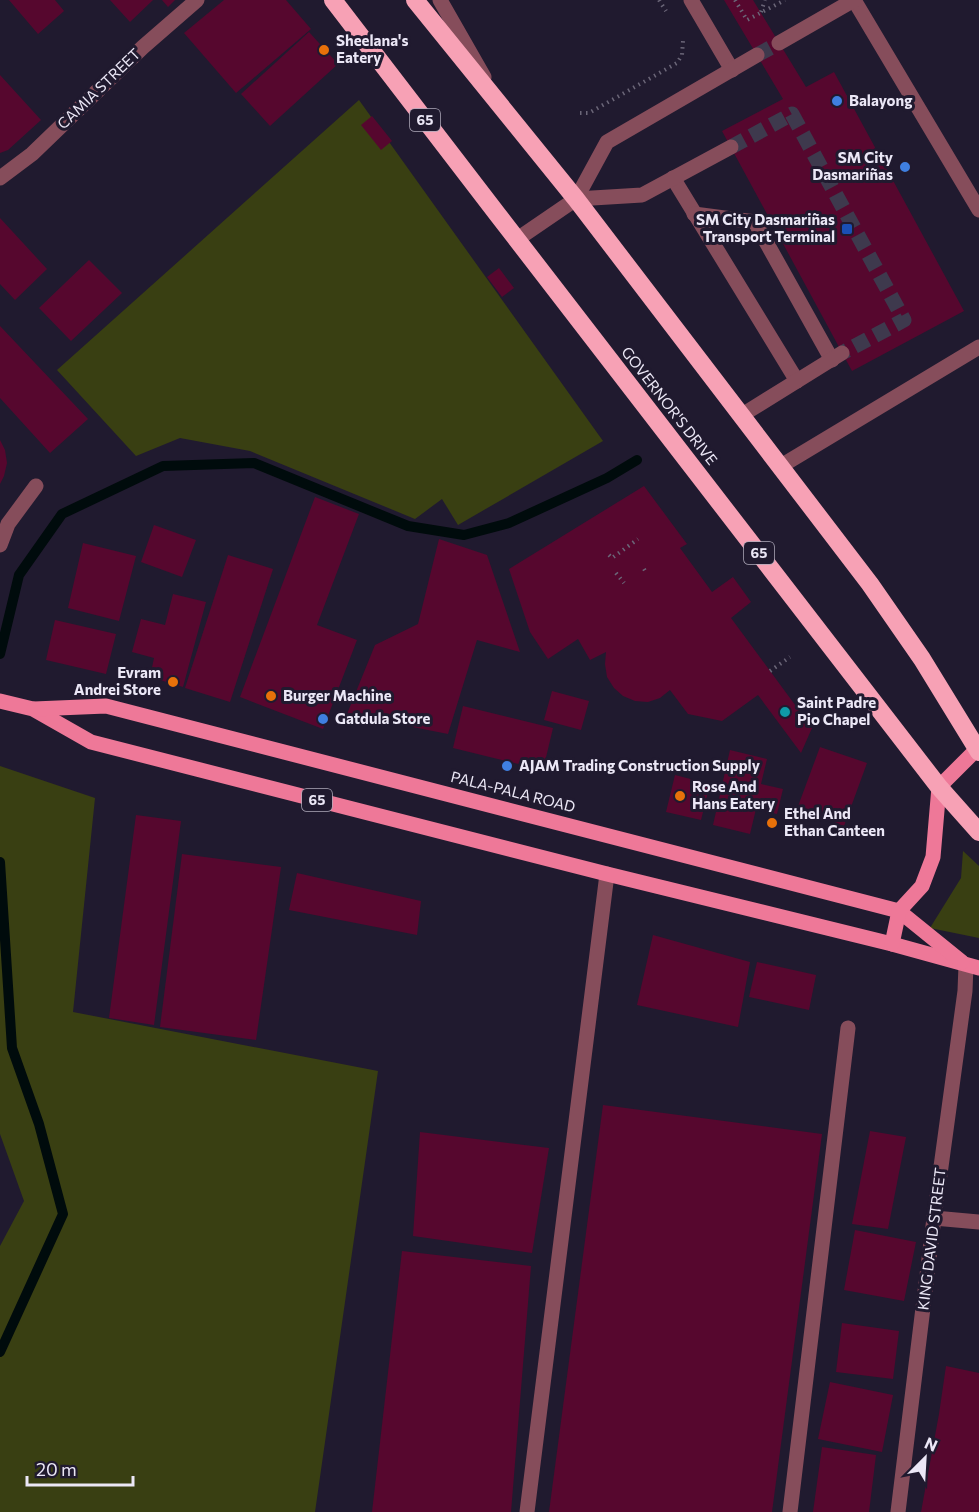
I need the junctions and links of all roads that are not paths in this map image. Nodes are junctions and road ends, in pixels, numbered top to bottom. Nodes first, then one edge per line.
1 (197, 0) edge
2 (333, 0) edge
3 (415, 0) edge
4 (440, 0) edge
5 (691, 0) edge
6 (854, 0) edge
7 (779, 43) tunnel mouth
8 (757, 55) tunnel mouth
9 (732, 70) junction
10 (507, 116) junction
11 (731, 147) tunnel mouth
12 (0, 178) edge
13 (673, 178) junction
14 (576, 199) junction
15 (979, 210) edge
16 (694, 214) junction
17 (516, 240) junction
18 (979, 347) edge
19 (797, 381) junction
20 (742, 415) junction
21 (782, 466) junction
22 (36, 486) dead end
23 (0, 545) edge
24 (0, 701) edge
25 (33, 709) junction
26 (978, 751) edge
27 (939, 787) junction
28 (979, 832) edge
29 (607, 874) junction
30 (899, 911) junction
31 (892, 944) junction
32 (973, 967) edge
33 (848, 1028) dead end
34 (934, 1218) junction
35 (979, 1222) edge
36 (527, 1512) edge
37 (789, 1512) edge
38 (898, 1512) edge

1 - 12 street, CAMIA STREET
2 - 17 highway, GOVERNOR'S DRIVE / 65
3 - 10 highway
4 - 10 street
5 - 9 street
6 - 7 street
6 - 15 street
8 - 9 street
9 - 14 street
10 - 14 highway
11 - 13 street
13 - 14 street
13 - 16 street
14 - 17 street
14 - 20 highway
16 - 19 street
16 - 19 street
17 - 27 highway, GOVERNOR'S DRIVE / 65
18 - 21 street
19 - 20 street
20 - 21 highway
21 - 26 highway
22 - 23 street
24 - 25 main road, PALA-PALA ROAD / 65
25 - 29 main road, PALA-PALA ROAD / 65
25 - 30 main road, PALA-PALA ROAD / 65
26 - 27 main road
27 - 28 highway, GOVERNOR'S DRIVE / 65
27 - 30 main road
29 - 31 main road, PALA-PALA ROAD / 65
29 - 36 street
30 - 31 main road
30 - 32 main road, PALA-PALA ROAD
31 - 32 main road, PALA-PALA ROAD / 65
32 - 34 street, KING DAVID STREET
33 - 37 street
34 - 35 street
34 - 38 street, KING DAVID STREET

